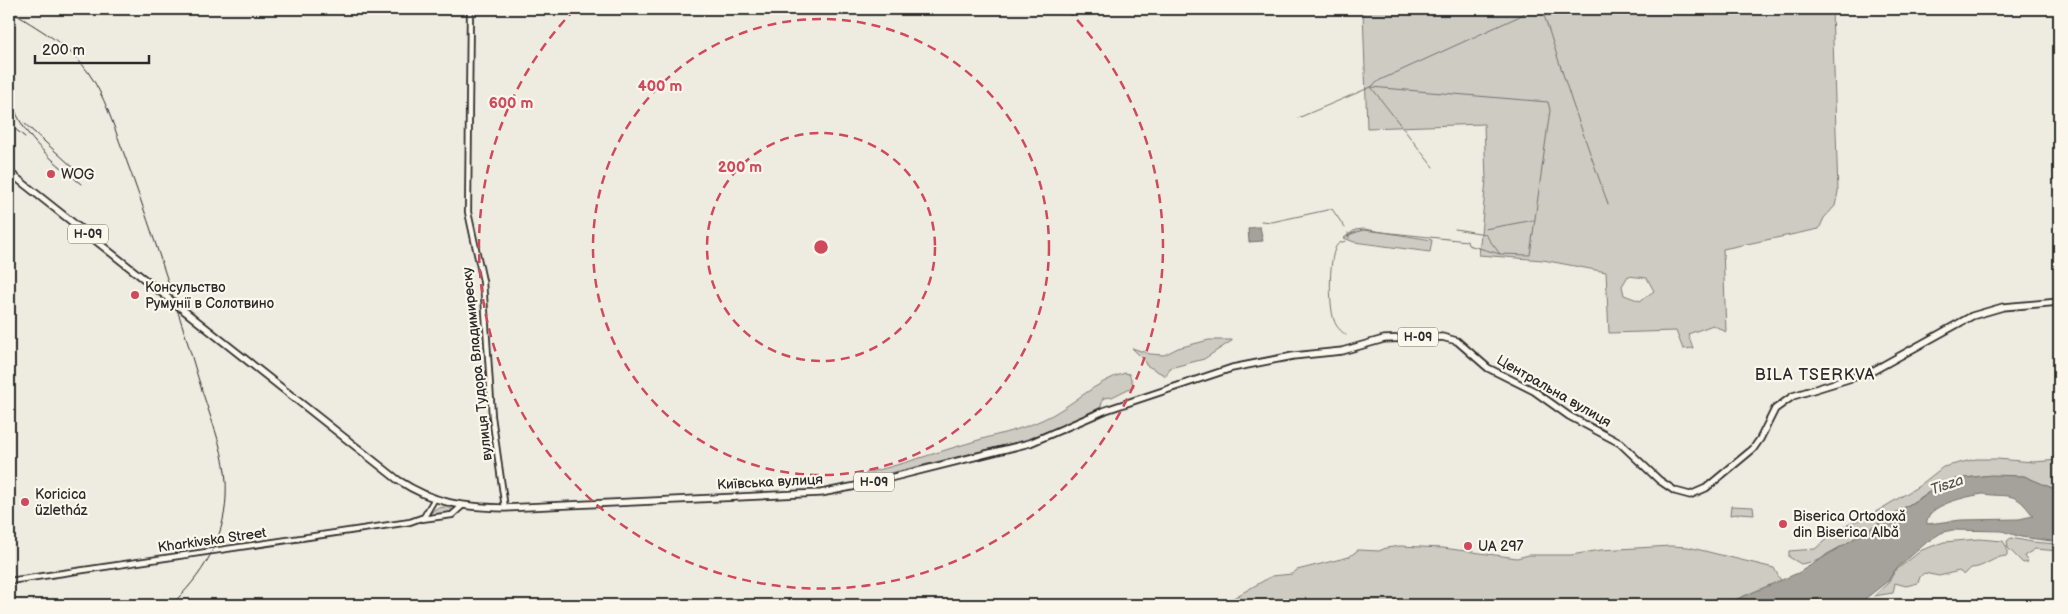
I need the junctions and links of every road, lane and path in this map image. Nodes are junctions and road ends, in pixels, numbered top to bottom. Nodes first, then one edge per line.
1 (470, 9) edge
2 (9, 172) edge
3 (2059, 302) edge
4 (1096, 414) joint
5 (434, 500) junction
6 (462, 506) junction
7 (505, 508) junction
8 (418, 520) junction
9 (9, 581) edge

1 - 7 street, вулиця Тудора Владимиреску
2 - 5 main road, Н-09
3 - 4 main road, Центральна вулиця / Н-09
4 - 7 main road, Київська вулиця / Н-09
5 - 6 main road, Київська вулиця / Н-09
5 - 8 street
6 - 7 main road, Київська вулиця / Н-09
6 - 8 street, Kharkivska Street
8 - 9 street, Kharkivska Street

